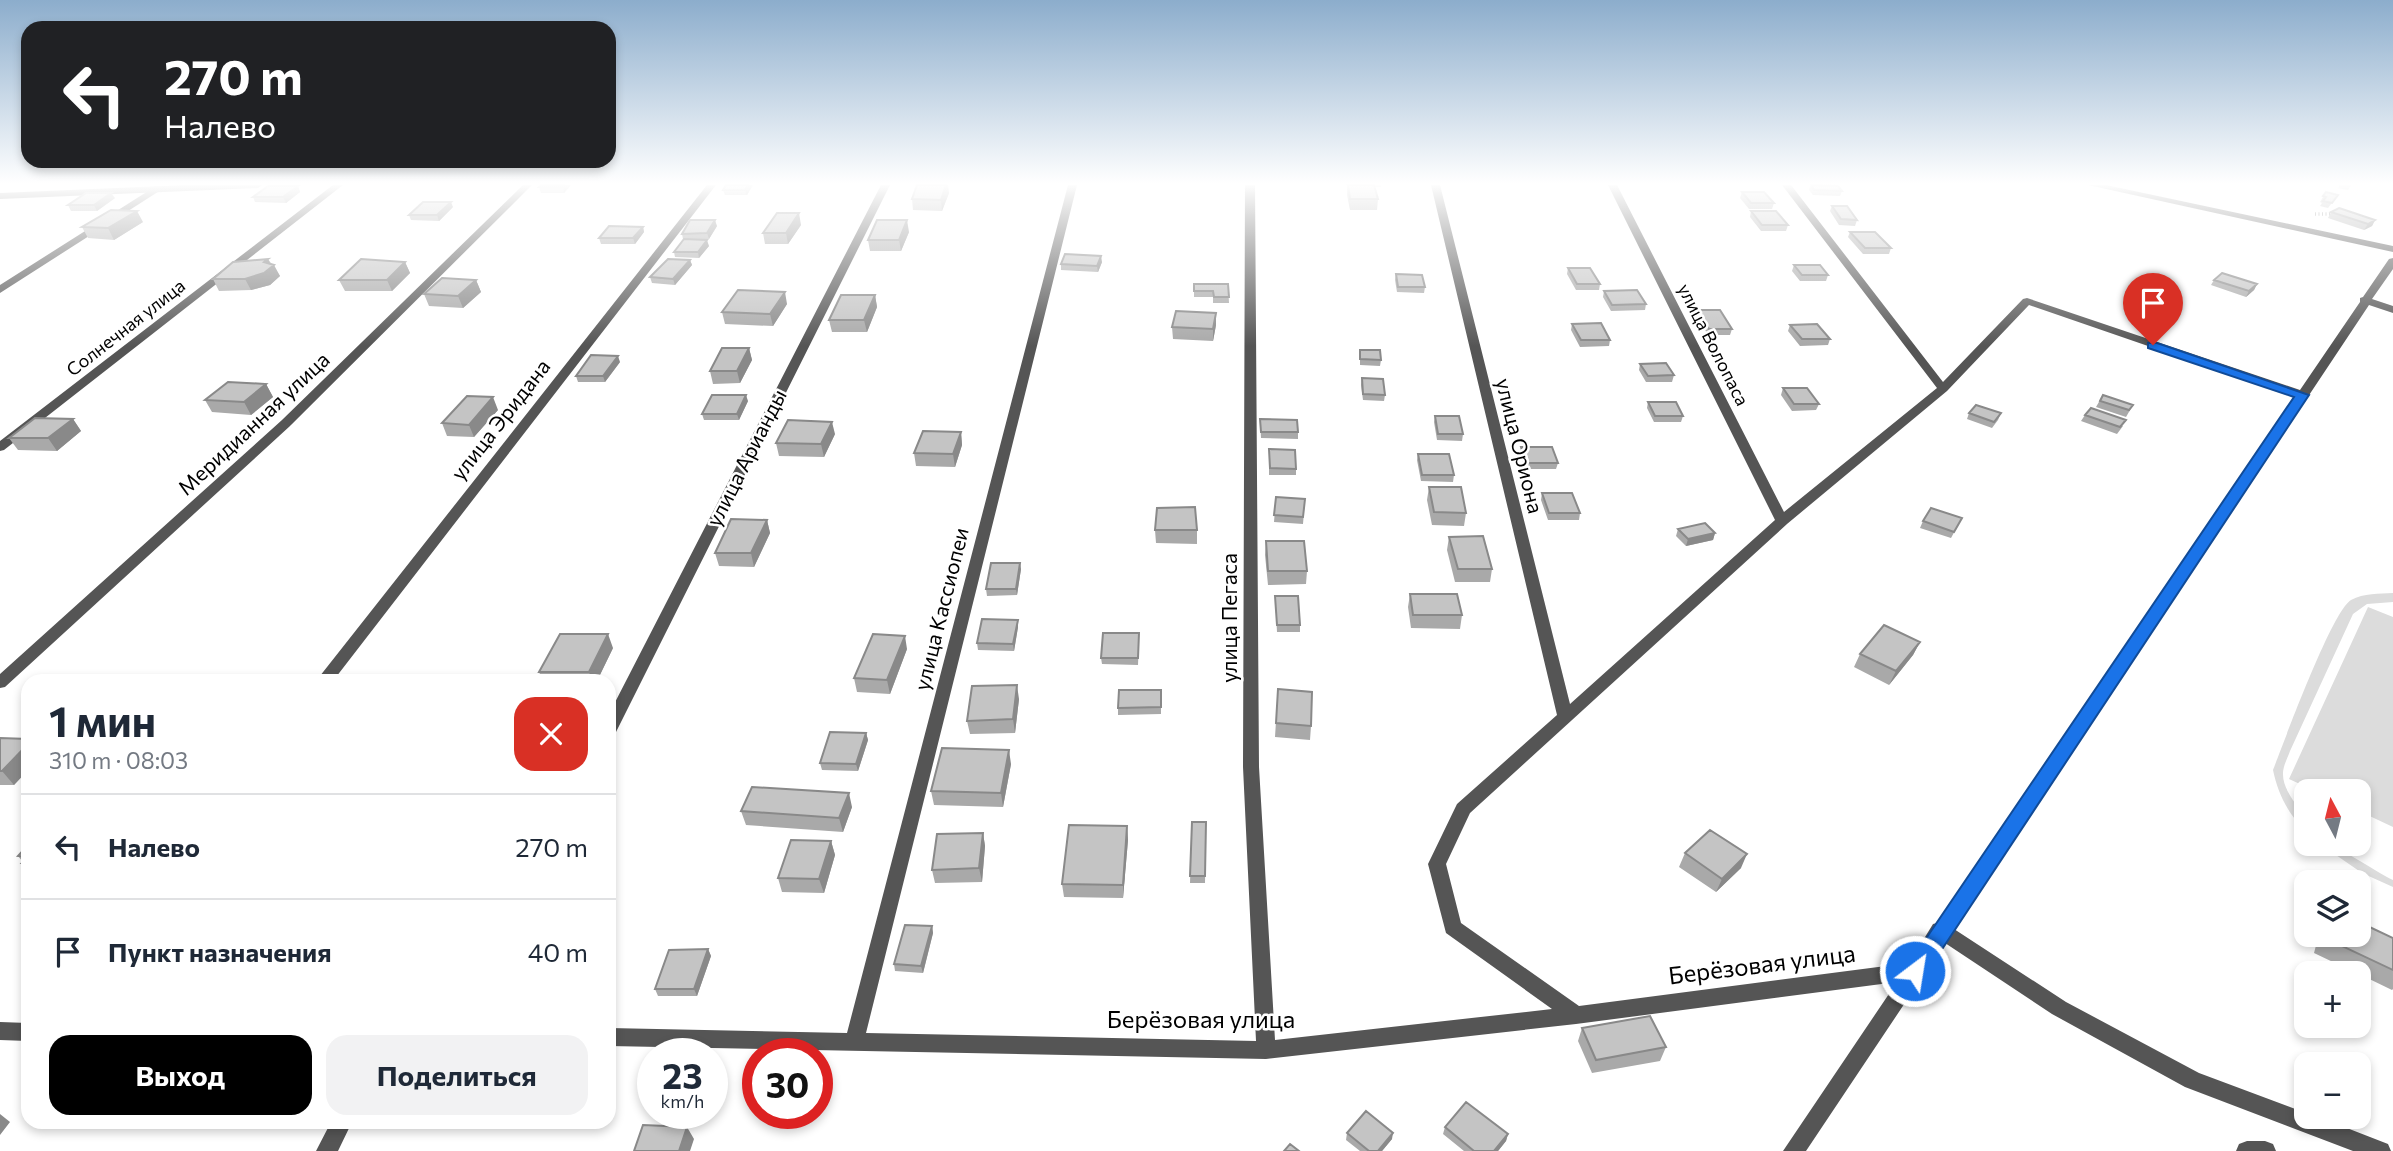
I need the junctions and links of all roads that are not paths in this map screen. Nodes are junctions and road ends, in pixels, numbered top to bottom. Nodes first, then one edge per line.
1 (79, 239) edge
2 (270, 239) edge
3 (473, 239) edge
4 (670, 239) edge
5 (859, 239) edge
6 (1059, 239) edge
7 (1250, 239) edge
8 (1448, 239) edge
9 (1639, 239) edge
10 (1827, 239) edge
11 (2345, 239) edge
12 (2393, 249) edge
13 (2393, 261) edge
14 (0, 289) edge
15 (2364, 300) junction
16 (2393, 310) edge
17 (1942, 389) junction
18 (2302, 395) junction
19 (0, 447) edge
20 (1782, 521) junction
21 (329, 674) edge
22 (0, 684) edge
23 (616, 716) edge
24 (1565, 716) junction
25 (1940, 930) junction
26 (1915, 971) junction
27 (1576, 1015) junction
28 (616, 1037) edge
29 (853, 1043) junction
30 (1266, 1050) junction
31 (338, 1129) edge
32 (327, 1151) edge
33 (1794, 1151) edge
34 (2247, 1151) edge
35 (2265, 1151) edge
36 (2380, 1151) edge

1 - 14 street
2 - 19 street, Солнечная улица
3 - 22 street, Меридианная улица
4 - 21 street, улица Эридана
5 - 23 street, улица Арианды
6 - 29 street, улица Кассиопеи
7 - 30 street, улица Пегаса
8 - 24 street, улица Ориона
9 - 20 street, улица Волопаса
10 - 17 street
11 - 12 street
13 - 15 street
15 - 16 street
15 - 18 street
17 - 18 street
17 - 20 street
18 - 25 street
20 - 24 street
24 - 27 street
25 - 26 street
25 - 36 street
26 - 27 street, Берёзовая улица
26 - 33 street
27 - 30 street, Берёзовая улица
28 - 29 street, Берёзовая улица
29 - 30 street, Берёзовая улица
31 - 32 street
34 - 35 street

